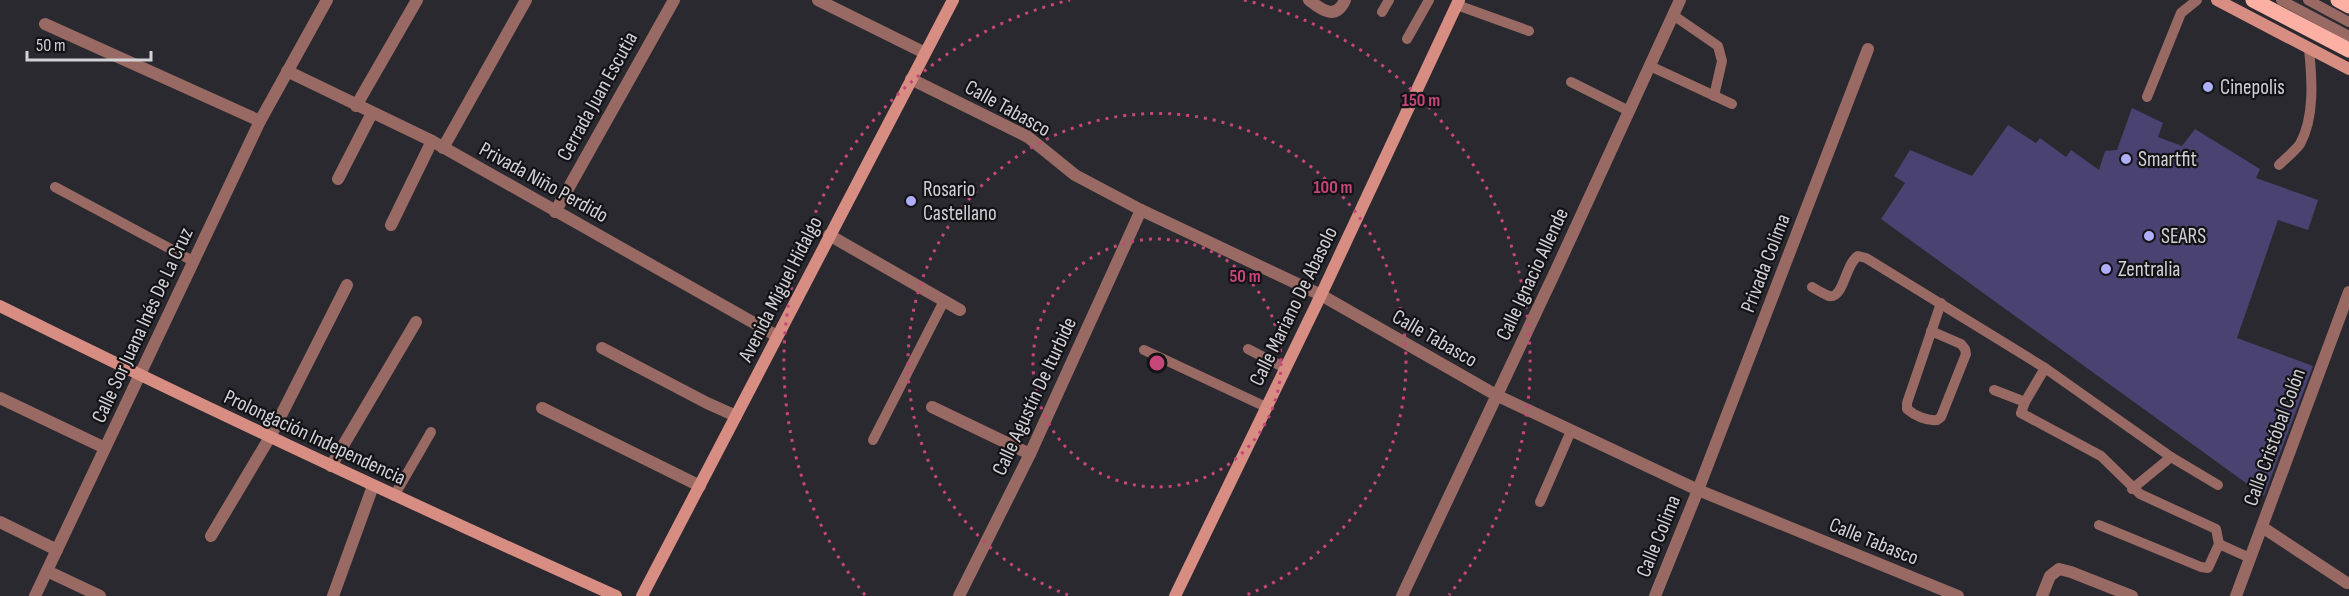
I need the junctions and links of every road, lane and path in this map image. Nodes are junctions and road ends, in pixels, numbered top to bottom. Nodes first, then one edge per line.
1 (327, 0) edge
2 (417, 0) edge
3 (526, 0) edge
4 (674, 0) edge
5 (818, 0) edge
6 (953, 0) edge
7 (1309, 0) edge
8 (1345, 0) edge
9 (1389, 0) edge
10 (1429, 0) edge
11 (1680, 0) edge
12 (2197, 0) edge
13 (2217, 0) edge
14 (2253, 0) edge
15 (2281, 0) edge
16 (2308, 0) edge
17 (2338, 0) edge
18 (1458, 2) edge
19 (2349, 6) edge
20 (1382, 12) dead end
21 (1673, 15) junction
22 (2349, 22) edge
23 (45, 24) dead end
24 (1529, 31) dead end
25 (2349, 36) edge
26 (1407, 39) dead end
27 (1868, 49) dead end
28 (2309, 49) junction
29 (2349, 50) edge
30 (925, 53) junction
31 (1650, 66) junction
32 (2349, 69) edge
33 (287, 72) junction
34 (911, 79) junction
35 (1571, 82) dead end
36 (1714, 96) junction
37 (2146, 97) dead end
38 (1732, 104) dead end
39 (356, 106) junction
40 (1629, 111) junction
41 (372, 113) junction
42 (260, 121) junction
43 (438, 144) junction
44 (2279, 165) dead end
45 (338, 179) dead end
46 (55, 187) dead end
47 (1141, 210) junction
48 (555, 212) junction
49 (391, 225) dead end
50 (830, 235) junction
51 (193, 261) junction
52 (347, 285) dead end
53 (1812, 287) dead end
54 (2349, 292) edge
55 (1321, 295) junction
56 (944, 301) junction
57 (1941, 303) junction
58 (0, 306) edge
59 (960, 310) dead end
60 (416, 322) dead end
61 (1931, 331) junction
62 (777, 336) junction
63 (602, 348) dead end
64 (1248, 349) dead end
65 (1144, 350) dead end
66 (1285, 368) junction
67 (2045, 368) junction
68 (139, 375) junction
69 (1994, 390) dead end
70 (1496, 395) junction
71 (0, 398) edge
72 (2025, 402) junction
73 (932, 407) dead end
74 (1266, 407) junction
75 (542, 408) dead end
76 (736, 416) junction
77 (1571, 431) junction
78 (430, 432) dead end
79 (270, 437) junction
80 (873, 440) dead end
81 (105, 448) junction
82 (1030, 454) junction
83 (2171, 457) junction
84 (331, 466) junction
85 (2218, 485) dead end
86 (373, 486) junction
87 (700, 486) junction
88 (2132, 489) junction
89 (1698, 490) junction
90 (394, 496) junction
91 (1540, 502) dead end
92 (0, 522) edge
93 (2100, 525) dead end
94 (2262, 527) junction
95 (211, 536) dead end
96 (2219, 544) junction
97 (57, 550) junction
98 (2250, 558) junction
99 (47, 571) junction
100 (2347, 583) dead end
101 (35, 596) edge
102 (100, 596) edge
103 (333, 596) edge
104 (616, 596) edge
105 (642, 596) edge
106 (959, 596) edge
107 (1175, 596) edge
108 (1402, 596) edge
109 (1655, 596) edge
110 (1958, 596) edge
111 (2042, 596) edge
112 (2132, 596) edge
113 (2236, 596) edge

1 - 33 street, Calle Sor Juana Inés De La Cruz
2 - 39 street
3 - 43 street
4 - 48 street, Cerrada Juan Escutia
5 - 30 street
6 - 30 street, Avenida Miguel Hidalgo
7 - 8 street
9 - 20 lane
10 - 26 lane
11 - 21 street, Calle Ignacio Allende
12 - 37 lane
13 - 28 street
14 - 29 main road
15 - 25 lane
16 - 22 lane
17 - 19 main road
18 - 24 lane
18 - 55 street, Calle Mariano De Abasolo
21 - 31 street, Calle Ignacio Allende
21 - 36 lane
23 - 42 street
27 - 89 street, Privada Colima
28 - 32 street
28 - 44 lane
30 - 34 street, Avenida Miguel Hidalgo
31 - 36 lane
31 - 40 street, Calle Ignacio Allende
33 - 39 street, Privada Niño Perdido
33 - 42 street, Calle Sor Juana Inés De La Cruz
34 - 47 street, Calle Tabasco
34 - 50 street, Avenida Miguel Hidalgo
35 - 40 lane
36 - 38 lane
39 - 41 street, Privada Niño Perdido
40 - 70 street, Calle Ignacio Allende
41 - 43 street, Privada Niño Perdido
41 - 45 street
42 - 51 street, Calle Sor Juana Inés De La Cruz
43 - 48 street, Privada Niño Perdido
43 - 49 street
46 - 51 lane
47 - 55 street, Calle Tabasco
47 - 82 street, Calle Agustín De Iturbide
48 - 62 street, Privada Niño Perdido
50 - 56 street
50 - 62 street, Avenida Miguel Hidalgo
51 - 68 street, Calle Sor Juana Inés De La Cruz
52 - 79 street
53 - 57 lane
54 - 94 street, Calle Cristóbal Colón
55 - 66 street, Calle Mariano De Abasolo
55 - 70 street, Calle Tabasco
56 - 59 street
56 - 80 lane
57 - 61 lane
57 - 67 lane
58 - 68 street, Prolongación Independencia
60 - 84 street
61 - 61 lane
62 - 76 street, Avenida Miguel Hidalgo
63 - 76 street
64 - 66 lane
65 - 74 lane
66 - 74 street, Calle Mariano De Abasolo
67 - 72 lane
67 - 83 lane
68 - 79 street, Prolongación Independencia
68 - 81 street, Calle Sor Juana Inés De La Cruz
69 - 72 lane
70 - 77 street, Calle Tabasco
70 - 108 street, Calle Ignacio Allende
71 - 81 street
72 - 88 lane
73 - 82 street
74 - 107 street, Calle Mariano De Abasolo
75 - 87 street
76 - 87 street, Avenida Miguel Hidalgo
77 - 89 street, Calle Tabasco
77 - 91 lane
78 - 90 lane
79 - 84 street, Prolongación Independencia
79 - 95 street
81 - 97 street, Calle Sor Juana Inés De La Cruz
82 - 106 street, Calle Agustín De Iturbide
83 - 85 lane
83 - 88 lane
84 - 86 street, Prolongación Independencia
86 - 90 street, Prolongación Independencia
86 - 103 street
87 - 105 street, Avenida Miguel Hidalgo
88 - 96 lane
89 - 109 street, Calle Colima
89 - 110 street, Calle Tabasco
90 - 104 street, Prolongación Independencia
92 - 97 street
93 - 96 lane
94 - 98 street, Calle Cristóbal Colón
94 - 100 street
96 - 98 lane
97 - 99 street, Calle Sor Juana Inés De La Cruz
98 - 113 street, Calle Cristóbal Colón
99 - 101 street, Calle Sor Juana Inés De La Cruz
99 - 102 street
111 - 112 street

